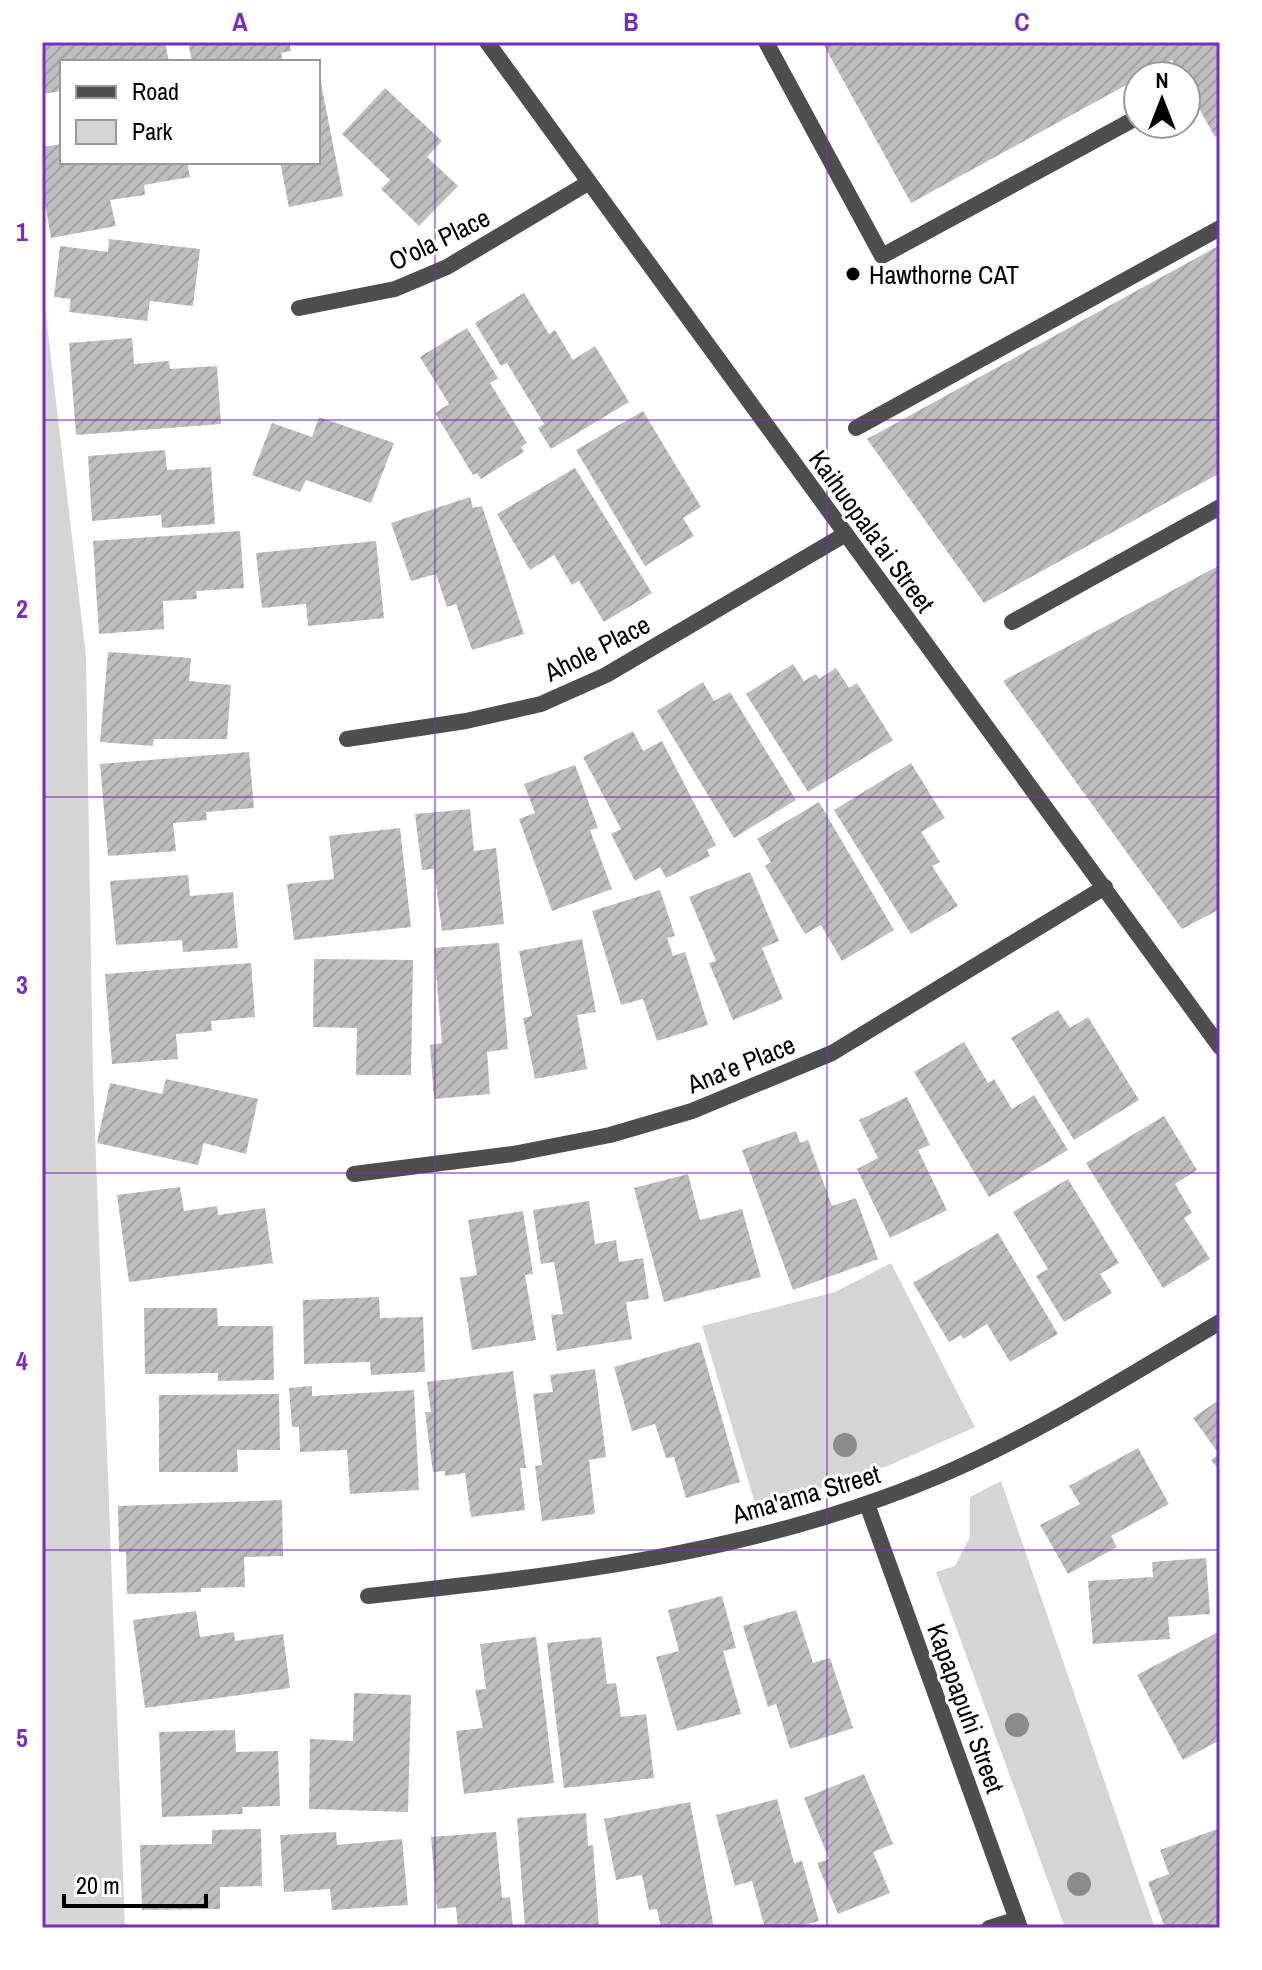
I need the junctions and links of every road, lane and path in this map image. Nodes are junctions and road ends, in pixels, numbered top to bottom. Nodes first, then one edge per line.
1 (487, 42) edge
2 (766, 42) edge
3 (1122, 126) edge
4 (588, 183) junction
5 (1220, 228) edge
6 (299, 308) dead end
7 (856, 428) dead end
8 (1220, 507) edge
9 (844, 535) junction
10 (1012, 622) dead end
11 (347, 739) dead end
12 (1105, 887) junction
13 (1220, 1047) edge
14 (354, 1174) dead end
15 (1220, 1322) edge
16 (867, 1504) junction
17 (368, 1596) dead end
18 (1018, 1924) edge
19 (989, 1928) edge

1 - 4 street, Kaihuopala'ai Street
2 - 3 street
4 - 6 street, O'ola Place
4 - 9 street, Kaihuopala'ai Street
5 - 7 street
8 - 10 street
9 - 11 street, Ahole Place
9 - 12 street, Kaihuopala'ai Street
12 - 13 street, Kaihuopala'ai Street
12 - 14 street, Ana'e Place
15 - 16 street, Ama'ama Street
16 - 17 street, Ama'ama Street
16 - 18 street, Kapapapuhi Street
18 - 19 street

